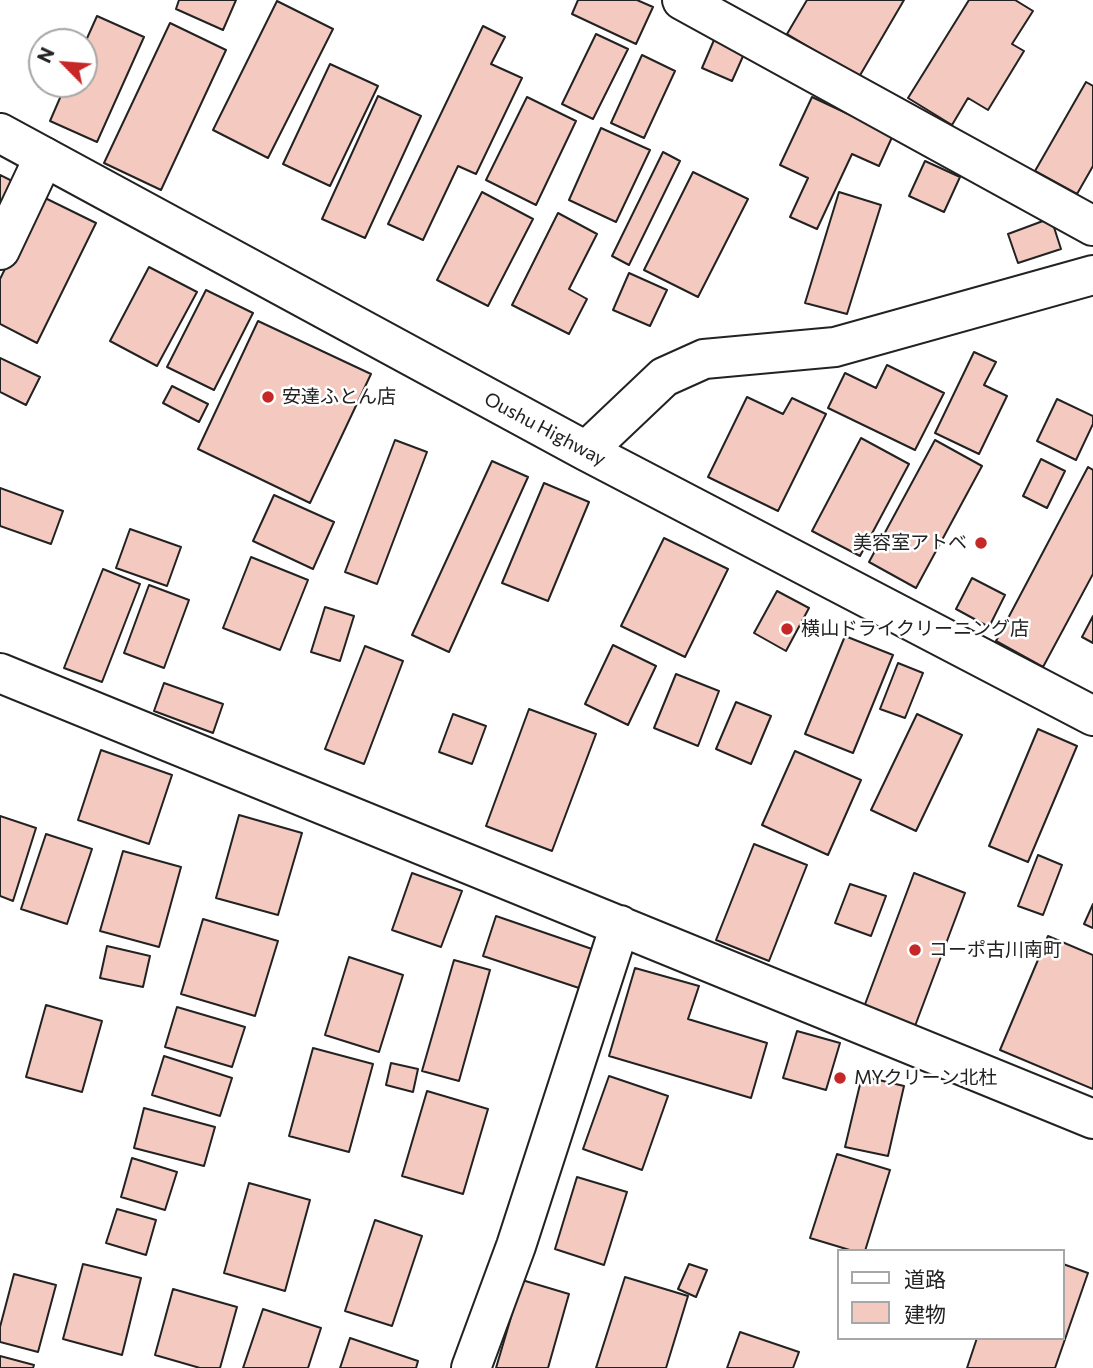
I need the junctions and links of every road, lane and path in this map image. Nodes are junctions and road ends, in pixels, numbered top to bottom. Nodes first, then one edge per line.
1 (682, 0) edge
2 (0, 133) edge
3 (44, 158) junction
4 (1093, 226) edge
5 (0, 250) edge
6 (1093, 275) edge
7 (586, 451) junction
8 (0, 673) edge
9 (1093, 716) edge
10 (620, 925) junction
11 (1093, 1119) edge
12 (471, 1368) edge

1 - 4 street
2 - 3 street, Oushu Highway
3 - 5 street
3 - 7 street, Oushu Highway
6 - 7 street
7 - 9 street, Oushu Highway
8 - 10 street
10 - 11 street
10 - 12 street

